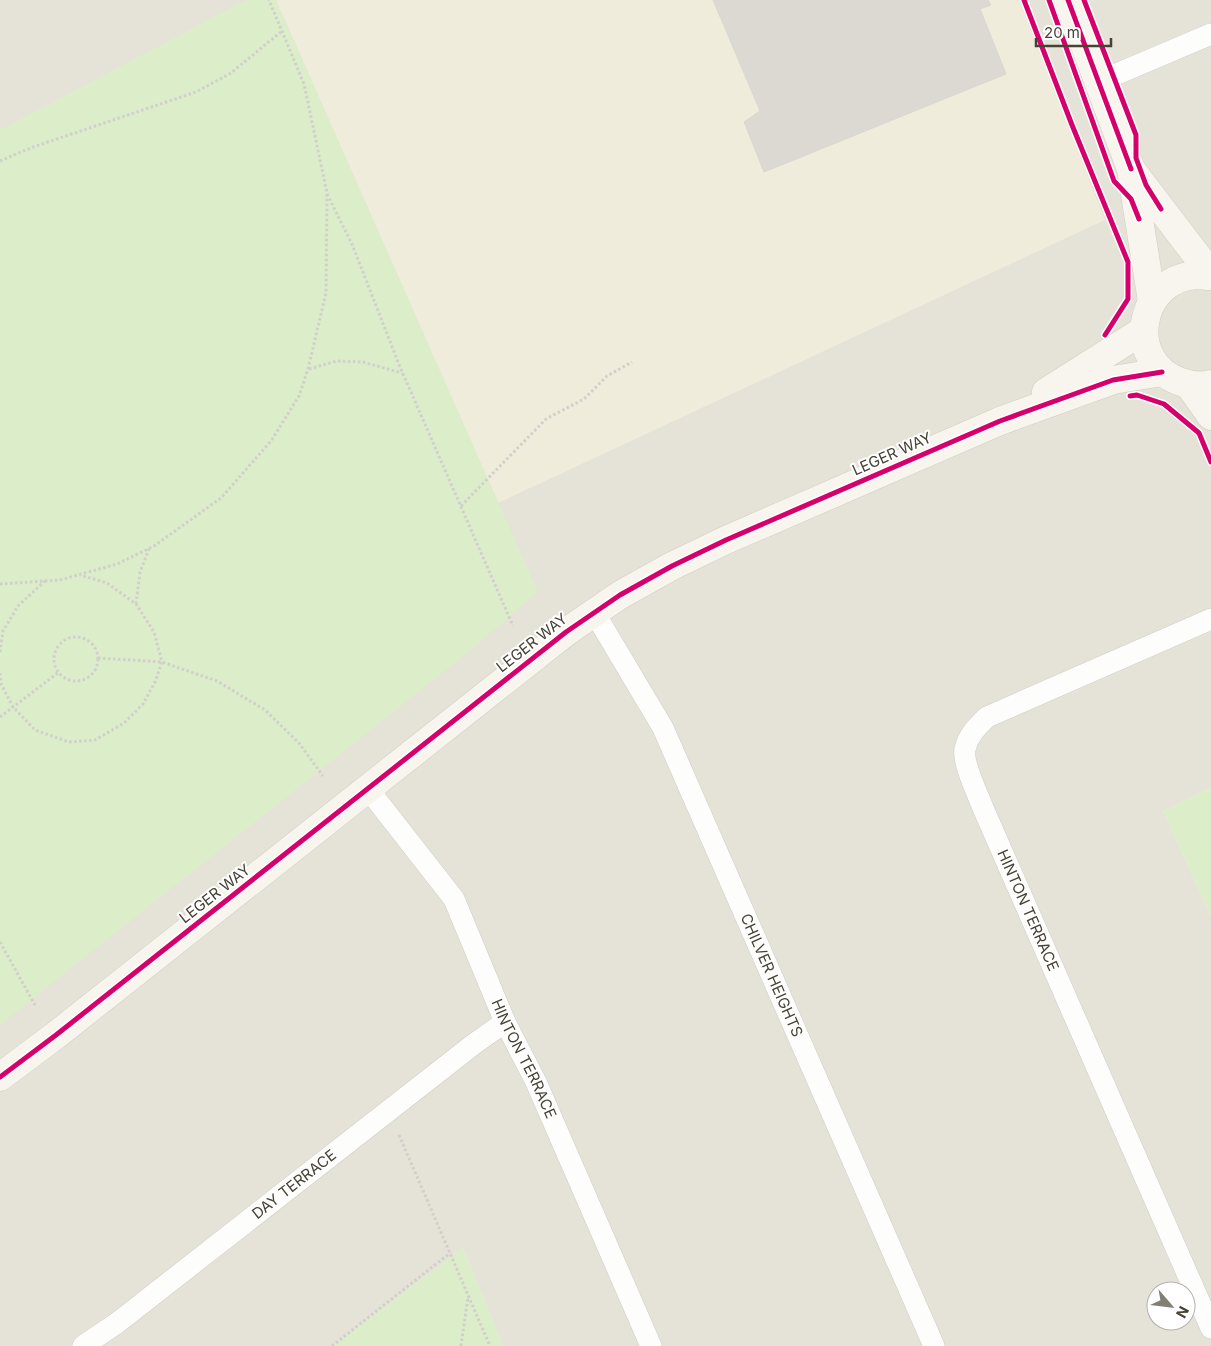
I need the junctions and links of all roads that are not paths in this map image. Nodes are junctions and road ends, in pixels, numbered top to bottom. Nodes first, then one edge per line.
1 (1068, 0) edge
2 (1211, 34) edge
3 (1098, 82) junction
4 (1131, 169) junction
5 (1211, 275) edge
6 (1152, 301) junction
7 (1144, 330) junction
8 (1162, 372) junction
9 (1200, 384) edge
10 (1211, 416) edge
11 (1000, 420) junction
12 (594, 612) junction
13 (1211, 619) edge
14 (368, 789) junction
15 (505, 1022) junction
16 (0, 1077) edge
17 (1211, 1328) edge
18 (83, 1346) edge
19 (651, 1346) edge
20 (934, 1346) edge

1 - 3 street
2 - 3 street
3 - 4 street
4 - 5 street
4 - 6 street
5 - 6 street
6 - 7 street
7 - 8 street
7 - 11 street, LEGER WAY
8 - 9 street
8 - 11 street, LEGER WAY
9 - 10 street
11 - 12 street, LEGER WAY
12 - 14 street, LEGER WAY
12 - 20 street, CHILVER HEIGHTS
13 - 17 street, HINTON TERRACE
14 - 15 street, HINTON TERRACE
14 - 16 street, LEGER WAY
15 - 18 street, DAY TERRACE
15 - 19 street, HINTON TERRACE

